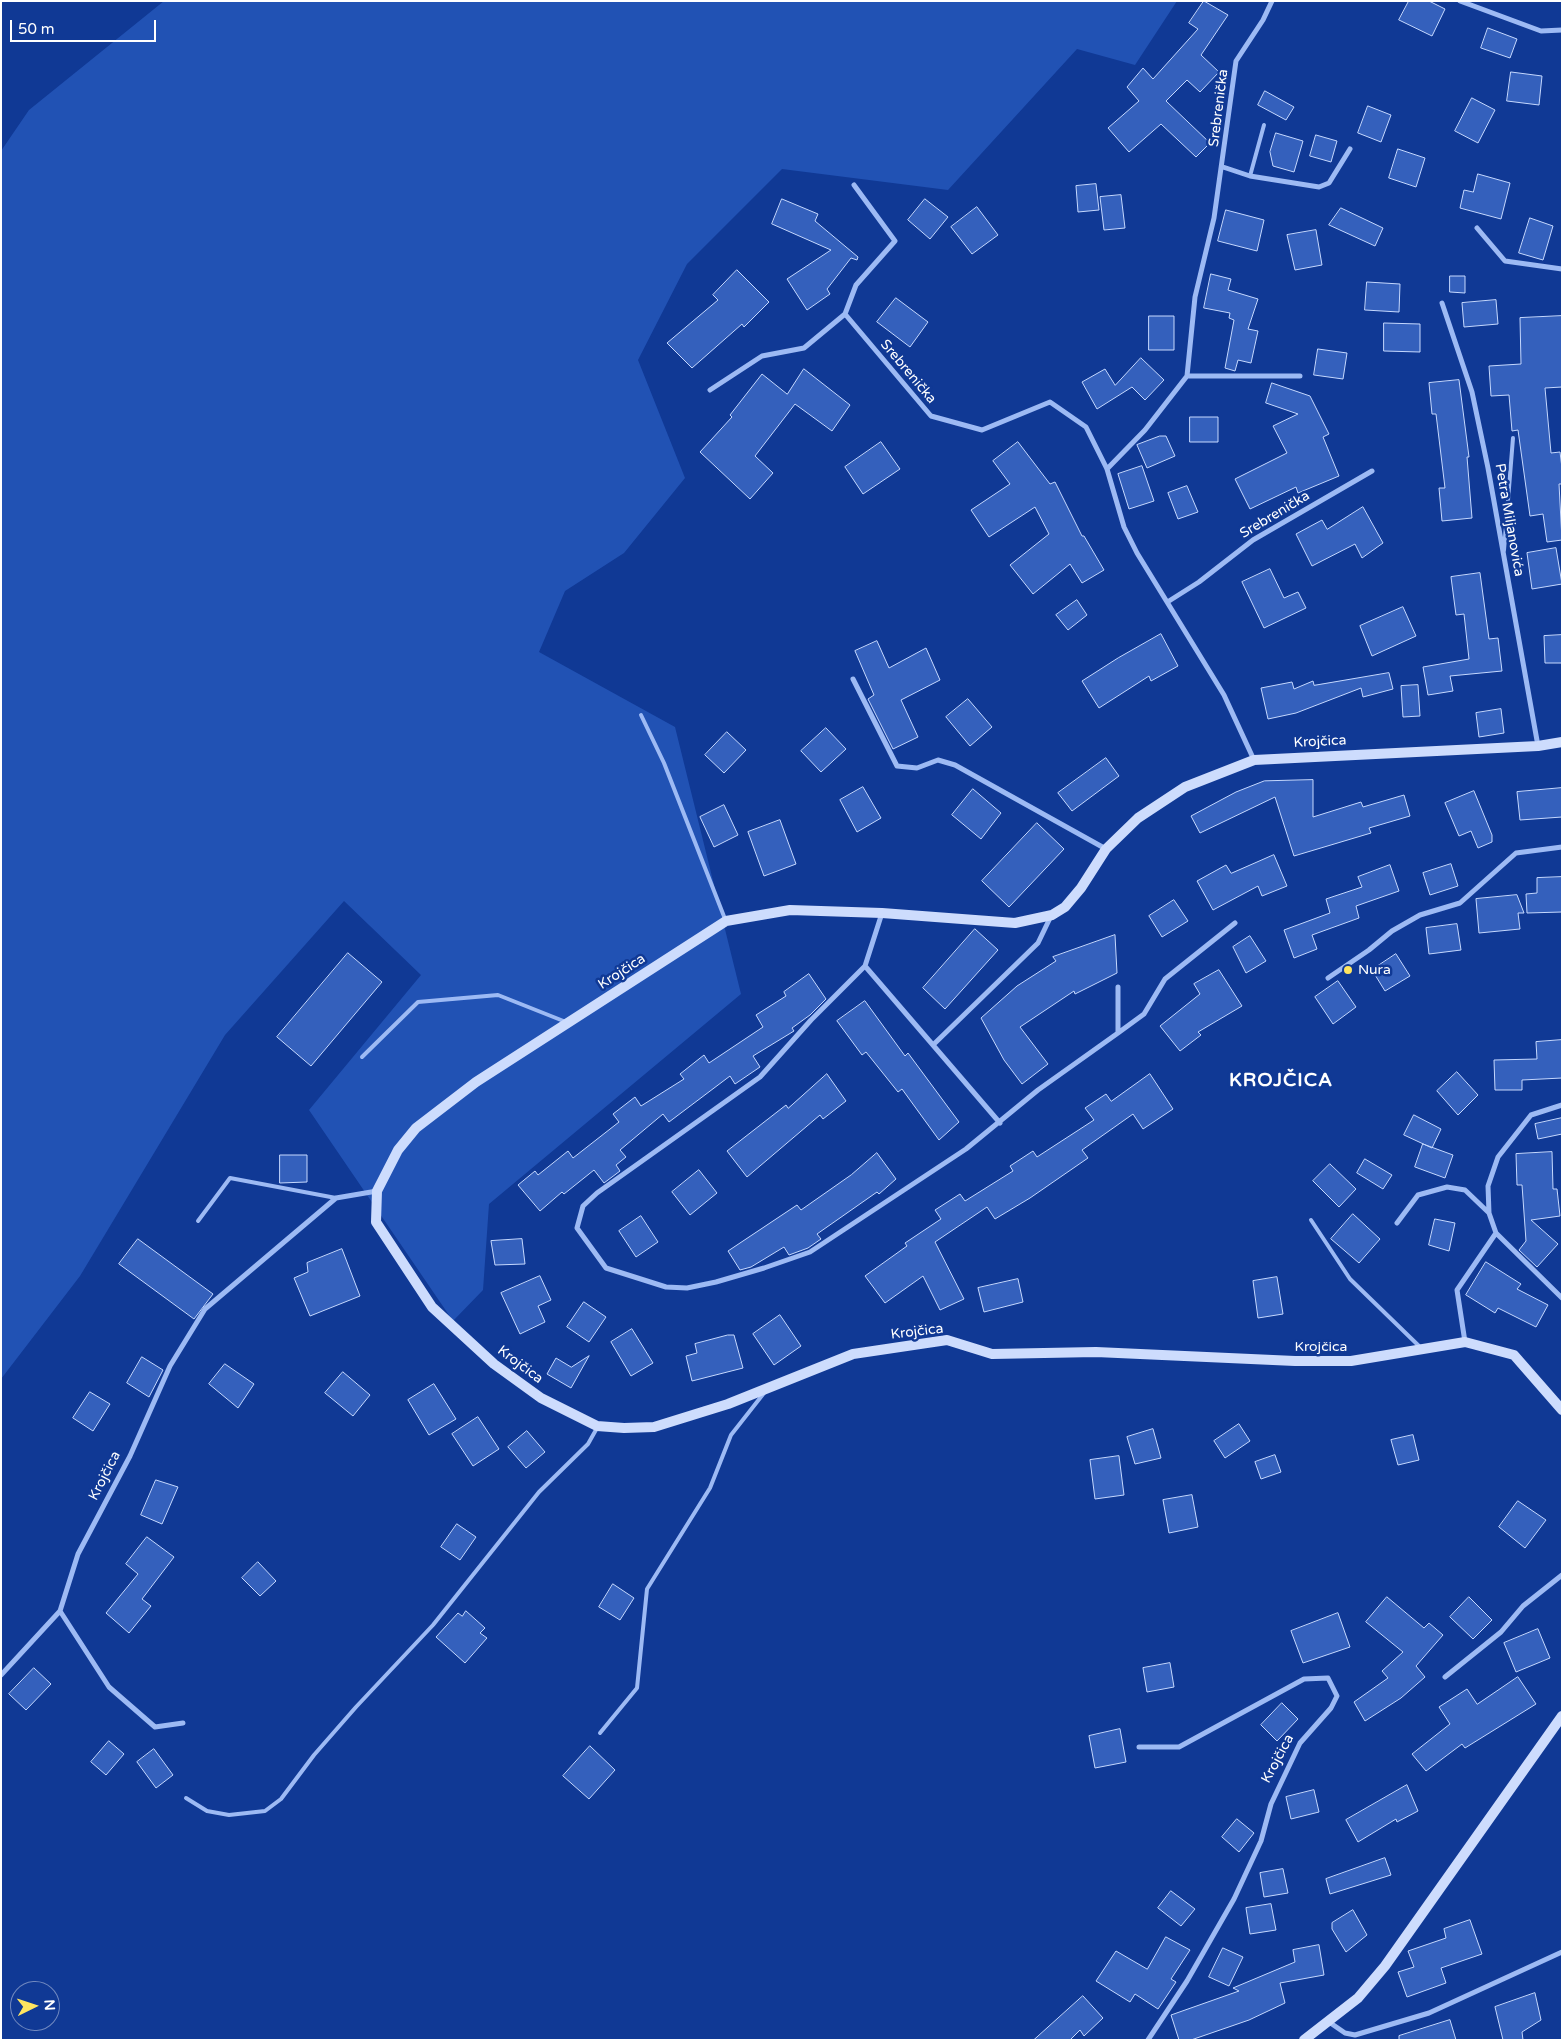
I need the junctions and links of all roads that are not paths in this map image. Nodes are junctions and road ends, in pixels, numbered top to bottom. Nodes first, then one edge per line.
1 (1272, 1) edge
2 (1460, 1) edge
3 (1562, 30) edge
4 (1264, 125) dead end
5 (1350, 150) dead end
6 (1223, 166) junction
7 (1250, 176) junction
8 (854, 185) dead end
9 (1476, 228) dead end
10 (1562, 269) edge
11 (1442, 303) dead end
12 (845, 314) junction
13 (1187, 376) junction
14 (1300, 376) dead end
15 (710, 390) dead end
16 (1513, 438) dead end
17 (1106, 469) junction
18 (1372, 471) dead end
19 (1504, 555) junction
20 (1169, 601) junction
21 (853, 679) dead end
22 (642, 715) dead end
23 (1562, 742) edge
24 (1538, 746) junction
25 (1254, 760) junction
26 (1562, 847) edge
27 (1106, 849) junction
28 (882, 913) junction
29 (1052, 915) junction
30 (726, 922) junction
31 (1235, 923) dead end
32 (865, 966) junction
33 (1328, 978) dead end
34 (1118, 988) dead end
35 (568, 1023) junction
36 (1118, 1033) junction
37 (934, 1044) junction
38 (362, 1057) dead end
39 (1562, 1105) edge
40 (1000, 1123) junction
41 (378, 1191) junction
42 (336, 1198) junction
43 (1489, 1213) junction
44 (1311, 1220) dead end
45 (198, 1221) dead end
46 (1396, 1223) dead end
47 (1496, 1233) junction
48 (1562, 1298) edge
49 (1466, 1342) junction
50 (1423, 1349) junction
51 (769, 1388) junction
52 (1562, 1410) edge
53 (597, 1426) junction
54 (1562, 1574) edge
55 (60, 1610) junction
56 (1, 1675) edge
57 (1445, 1677) dead end
58 (1562, 1716) edge
59 (183, 1723) dead end
60 (600, 1733) dead end
61 (1139, 1747) dead end
62 (186, 1798) dead end
63 (1562, 1952) edge
64 (1329, 2022) junction
65 (1148, 2040) edge
66 (1304, 2040) edge

1 - 6 street, Srebrenička
2 - 3 street
4 - 7 lane
5 - 7 street, Srebrenička
6 - 7 street, Srebrenička
6 - 13 street, Srebrenička
8 - 12 street
9 - 10 street
11 - 19 street, Petra Miljanovića
12 - 15 street
12 - 17 street, Srebrenička
13 - 14 street
13 - 17 street
16 - 19 lane
17 - 20 street, Srebrenička
18 - 20 street, Srebrenička
19 - 24 street, Petra Miljanovića
20 - 25 street, Srebrenička
21 - 27 street
22 - 30 lane
23 - 24 main road, Krojčica
24 - 25 main road, Krojčica
25 - 27 main road, Krojčica
26 - 33 street
27 - 29 main road, Krojčica
28 - 29 main road, Krojčica
28 - 30 main road, Krojčica
28 - 32 street
29 - 37 street
30 - 35 main road, Krojčica
31 - 36 street
32 - 37 street
32 - 40 street
34 - 36 street
35 - 38 lane
35 - 41 main road, Krojčica
36 - 40 street
37 - 40 street
39 - 43 street
41 - 42 street
41 - 53 main road, Krojčica
42 - 45 lane
42 - 55 street, Krojčica
43 - 46 street
43 - 47 street
44 - 50 lane
47 - 48 street
47 - 49 street
49 - 50 main road, Krojčica
49 - 52 main road, Krojčica
50 - 51 main road, Krojčica
51 - 53 main road, Krojčica
51 - 60 lane
53 - 62 lane
54 - 57 street
55 - 56 street, Krojčica
55 - 59 street
58 - 64 main road
61 - 65 street, Krojčica
63 - 64 street
64 - 66 main road

